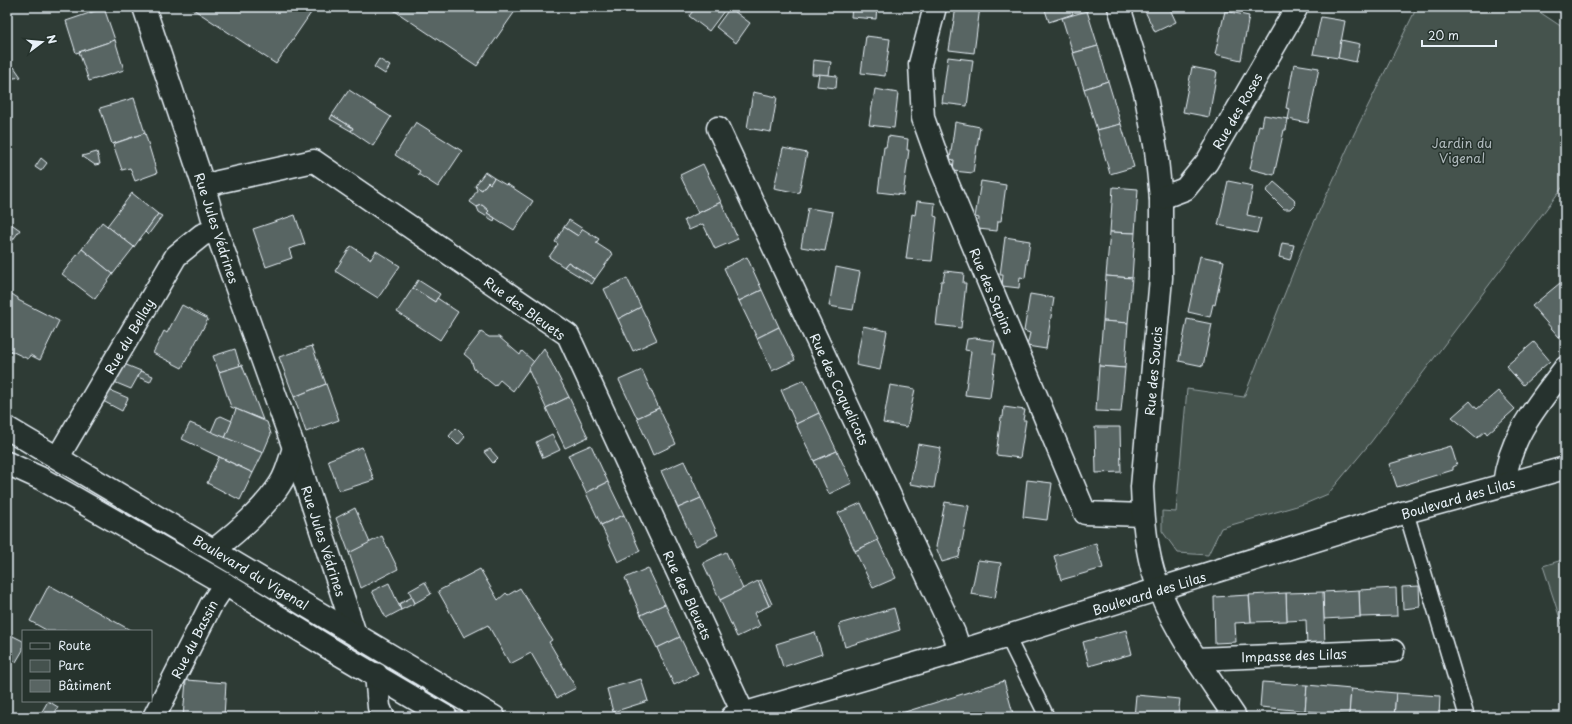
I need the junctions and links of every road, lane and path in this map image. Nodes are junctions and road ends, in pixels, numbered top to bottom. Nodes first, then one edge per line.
1 (144, 7) edge
2 (935, 7) edge
3 (1120, 7) edge
4 (1297, 7) edge
5 (718, 128) dead end
6 (204, 187) junction
7 (1161, 198) junction
8 (216, 230) junction
9 (1565, 368) edge
10 (7, 428) edge
11 (294, 448) junction
12 (58, 457) junction
13 (7, 463) edge
14 (1565, 468) edge
15 (1504, 484) junction
16 (1406, 512) junction
17 (1143, 515) junction
18 (214, 550) junction
19 (225, 584) junction
20 (1160, 589) junction
21 (355, 634) junction
22 (1007, 636) junction
23 (960, 651) junction
24 (1393, 651) dead end
25 (1196, 658) junction
26 (376, 674) junction
27 (738, 715) edge
28 (154, 717) edge
29 (383, 717) edge
30 (446, 717) edge
31 (494, 717) edge
32 (1047, 717) edge
33 (1235, 717) edge
34 (1466, 717) edge

1 - 6 street, Rue Jules Védrines
2 - 17 street, Rue des Sapins
3 - 7 street, Rue des Soucis
4 - 7 street, Rue des Roses
5 - 23 street, Rue des Coquelicots
6 - 8 street, Rue Jules Védrines
6 - 27 street, Rue des Bleuets
7 - 17 street, Rue des Soucis
8 - 11 street, Rue Jules Védrines
8 - 12 street, Rue du Bellay
9 - 15 street
10 - 12 street, Boulevard du Vigenal
11 - 18 street, Rue Jules Védrines
11 - 21 street, Rue Jules Védrines
12 - 18 street, Boulevard du Vigenal
13 - 19 street, Boulevard du Vigenal
14 - 15 street, Boulevard des Lilas
15 - 16 street, Boulevard des Lilas
16 - 20 street, Boulevard des Lilas
16 - 34 lane
17 - 20 street, Rue des Soucis
18 - 21 street, Boulevard du Vigenal
19 - 26 street, Boulevard du Vigenal
19 - 28 street, Rue du Bassin
20 - 22 street, Boulevard des Lilas
20 - 25 street, Rue des Soucis
21 - 31 street, Boulevard du Vigenal
22 - 23 street, Boulevard des Lilas
22 - 32 lane
23 - 27 street, Boulevard des Lilas
24 - 25 street, Impasse des Lilas
25 - 33 street, Rue des Soucis
26 - 29 street
26 - 30 street, Boulevard du Vigenal

